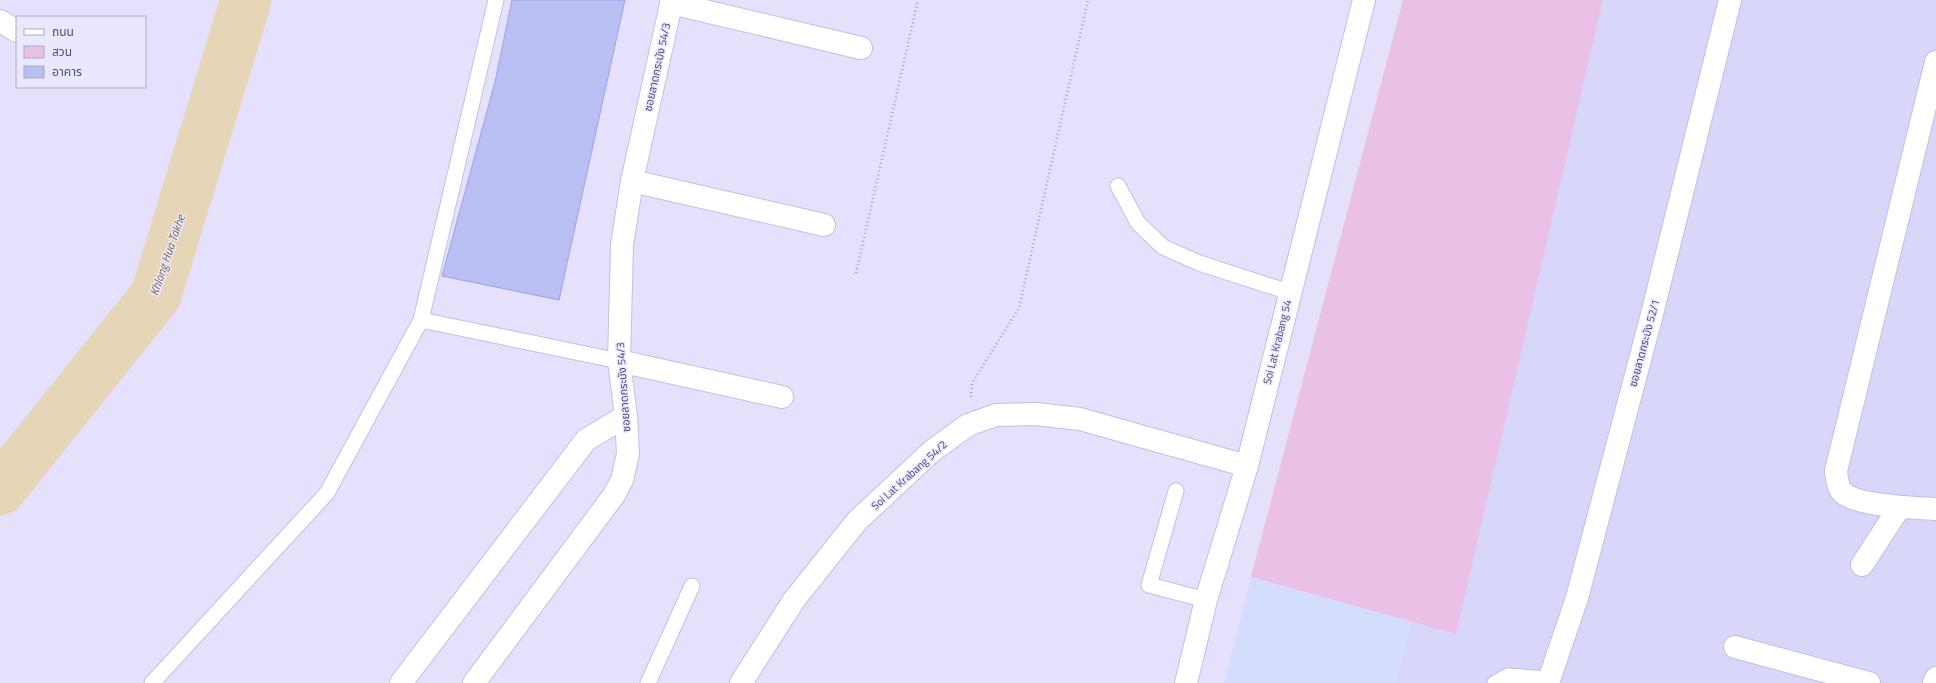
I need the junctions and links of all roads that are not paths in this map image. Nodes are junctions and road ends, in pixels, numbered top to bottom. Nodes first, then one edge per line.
1 (496, 0) edge
2 (1364, 0) edge
3 (1730, 0) edge
4 (672, 1) edge
5 (0, 21) edge
6 (16, 30) edge
7 (861, 48) dead end
8 (1936, 62) edge
9 (632, 180) junction
10 (1118, 186) dead end
11 (824, 225) dead end
12 (1289, 292) junction
13 (421, 320) junction
14 (619, 361) junction
15 (782, 397) dead end
16 (626, 416) junction
17 (1247, 466) junction
18 (1176, 491) dead end
19 (1900, 508) junction
20 (1936, 509) edge
21 (1862, 565) dead end
22 (692, 586) dead end
23 (1206, 600) junction
24 (1735, 647) dead end
25 (1936, 678) edge
26 (1548, 681) edge
27 (152, 683) edge
28 (401, 683) edge
29 (474, 683) edge
30 (648, 683) edge
31 (741, 683) edge
32 (1186, 683) edge
33 (1495, 683) edge
34 (1869, 683) edge
35 (1934, 683) edge

1 - 13 lane
2 - 12 street, Soi Lat Krabang 54
3 - 26 street, ซอยลาดกระบัง 52/1
4 - 7 street
4 - 9 street, ซอยลาดกระบัง 54/3
5 - 6 street
8 - 19 street
9 - 11 street
9 - 14 street, ซอยลาดกระบัง 54/3
10 - 12 lane
12 - 17 street, Soi Lat Krabang 54
13 - 14 lane
13 - 27 lane
14 - 15 street
14 - 16 street, ซอยลาดกระบัง 54/3
16 - 28 street
16 - 29 street, ซอยลาดกระบัง 54/3
17 - 23 street, Soi Lat Krabang 54
17 - 31 street, Soi Lat Krabang 54/2
18 - 23 lane
19 - 20 street
19 - 21 street
22 - 30 lane
23 - 32 street, Soi Lat Krabang 54
24 - 34 street
25 - 35 street
26 - 33 lane

